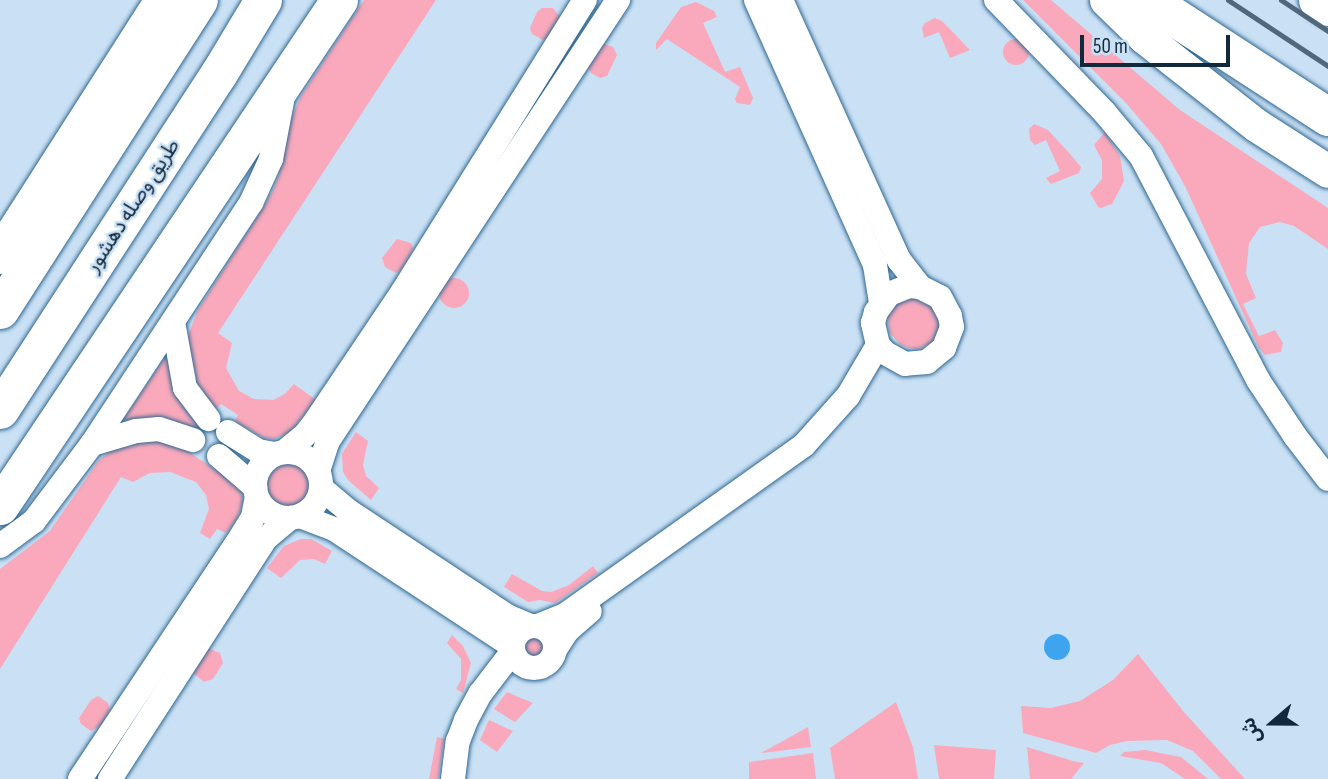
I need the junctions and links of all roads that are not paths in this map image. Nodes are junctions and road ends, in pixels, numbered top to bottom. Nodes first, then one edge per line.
1 (163, 0) edge
2 (199, 0) edge
3 (263, 0) edge
4 (339, 0) edge
5 (585, 0) edge
6 (618, 0) edge
7 (756, 0) edge
8 (781, 0) edge
9 (996, 0) edge
10 (1013, 0) edge
11 (1106, 0) edge
12 (1148, 0) edge
13 (1318, 0) edge
14 (1328, 7) edge
15 (285, 80) junction
16 (1328, 117) edge
17 (1328, 171) edge
18 (0, 255) edge
19 (920, 287) junction
20 (881, 302) junction
21 (0, 310) edge
22 (173, 322) junction
23 (886, 352) junction
24 (0, 410) edge
25 (193, 440) dead end
26 (92, 444) junction
27 (280, 453) junction
28 (219, 456) dead end
29 (1328, 457) edge
30 (320, 479) junction
31 (1328, 479) edge
32 (256, 492) junction
33 (0, 506) edge
34 (295, 517) junction
35 (0, 546) edge
36 (534, 626) junction
37 (556, 649) junction
38 (516, 654) junction
39 (80, 779) edge
40 (110, 779) edge
41 (453, 779) edge
42 (465, 779) edge

1 - 18 main road
2 - 21 main road
3 - 24 main road, طريق وصله دهشور
4 - 15 main road
5 - 27 street
6 - 30 street
7 - 20 street
8 - 19 street
9 - 31 street
10 - 29 street
11 - 17 main road
12 - 16 highway
13 - 14 highway
15 - 22 street
15 - 33 main road
19 - 20 street
19 - 23 street
20 - 23 street
22 - 26 street
22 - 27 street
23 - 36 street
23 - 37 street
25 - 26 street
26 - 35 street
27 - 30 street
27 - 32 street
28 - 32 street
30 - 34 street
30 - 36 street
32 - 34 street
32 - 39 street
34 - 38 street
34 - 40 street
36 - 37 street
36 - 38 street
37 - 38 street
38 - 41 street
38 - 42 street

